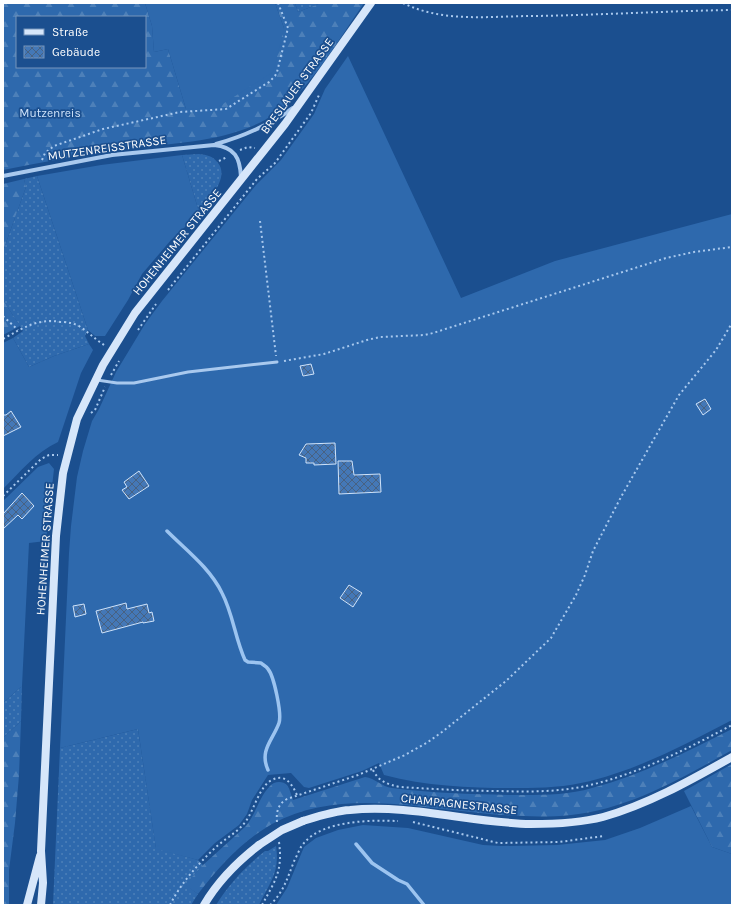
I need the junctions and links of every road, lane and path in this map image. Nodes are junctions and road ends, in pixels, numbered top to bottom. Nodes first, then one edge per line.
1 (278, 3) edge
2 (371, 3) edge
3 (403, 3) edge
4 (732, 10) edge
5 (302, 101) junction
6 (214, 145) junction
7 (275, 163) dead end
8 (41, 167) junction
9 (3, 176) edge
10 (240, 182) junction
11 (260, 221) dead end
12 (732, 247) edge
13 (167, 291) dead end
14 (157, 303) dead end
15 (3, 316) edge
16 (732, 323) edge
17 (18, 330) junction
18 (136, 332) dead end
19 (3, 339) edge
20 (112, 350) junction
21 (120, 358) dead end
22 (277, 362) junction
23 (96, 379) junction
24 (108, 381) junction
25 (93, 412) dead end
26 (67, 454) junction
27 (3, 496) edge
28 (732, 725) edge
29 (732, 757) edge
30 (373, 770) junction
31 (297, 795) junction
32 (402, 821) dead end
33 (411, 822) dead end
34 (278, 826) dead end
35 (604, 836) dead end
36 (279, 841) dead end
37 (41, 851) junction
38 (27, 905) edge
39 (41, 905) edge
40 (170, 905) edge
41 (204, 905) edge
42 (262, 905) edge
43 (270, 905) edge

1 - 8 path
2 - 5 main road, BRESLAUER STRASSE
3 - 4 path
5 - 6 street, MUTZENREISSTRASSE
5 - 10 main road, BRESLAUER STRASSE
6 - 8 street, MUTZENREISSTRASSE
6 - 10 street, MUTZENREISSTRASSE
7 - 13 path
8 - 9 street, MUTZENREISSTRASSE
10 - 20 main road, HOHENHEIMER STRASSE
11 - 22 path
12 - 22 path
14 - 18 path
15 - 17 path
16 - 30 path
17 - 19 path
17 - 20 path
20 - 23 main road, HOHENHEIMER STRASSE
21 - 24 path
22 - 24 lane
23 - 24 lane
23 - 26 main road, HOHENHEIMER STRASSE
24 - 25 path
26 - 27 path
26 - 37 main road, HOHENHEIMER STRASSE
28 - 30 path
29 - 41 main road, CHAMPAGNESTRASSE, bridge
30 - 31 path
31 - 34 path
31 - 40 path
32 - 43 path
33 - 35 path
36 - 42 path
37 - 38 main road, HOHENHEIMER STRASSE
37 - 39 main road, HOHENHEIMER STRASSE

